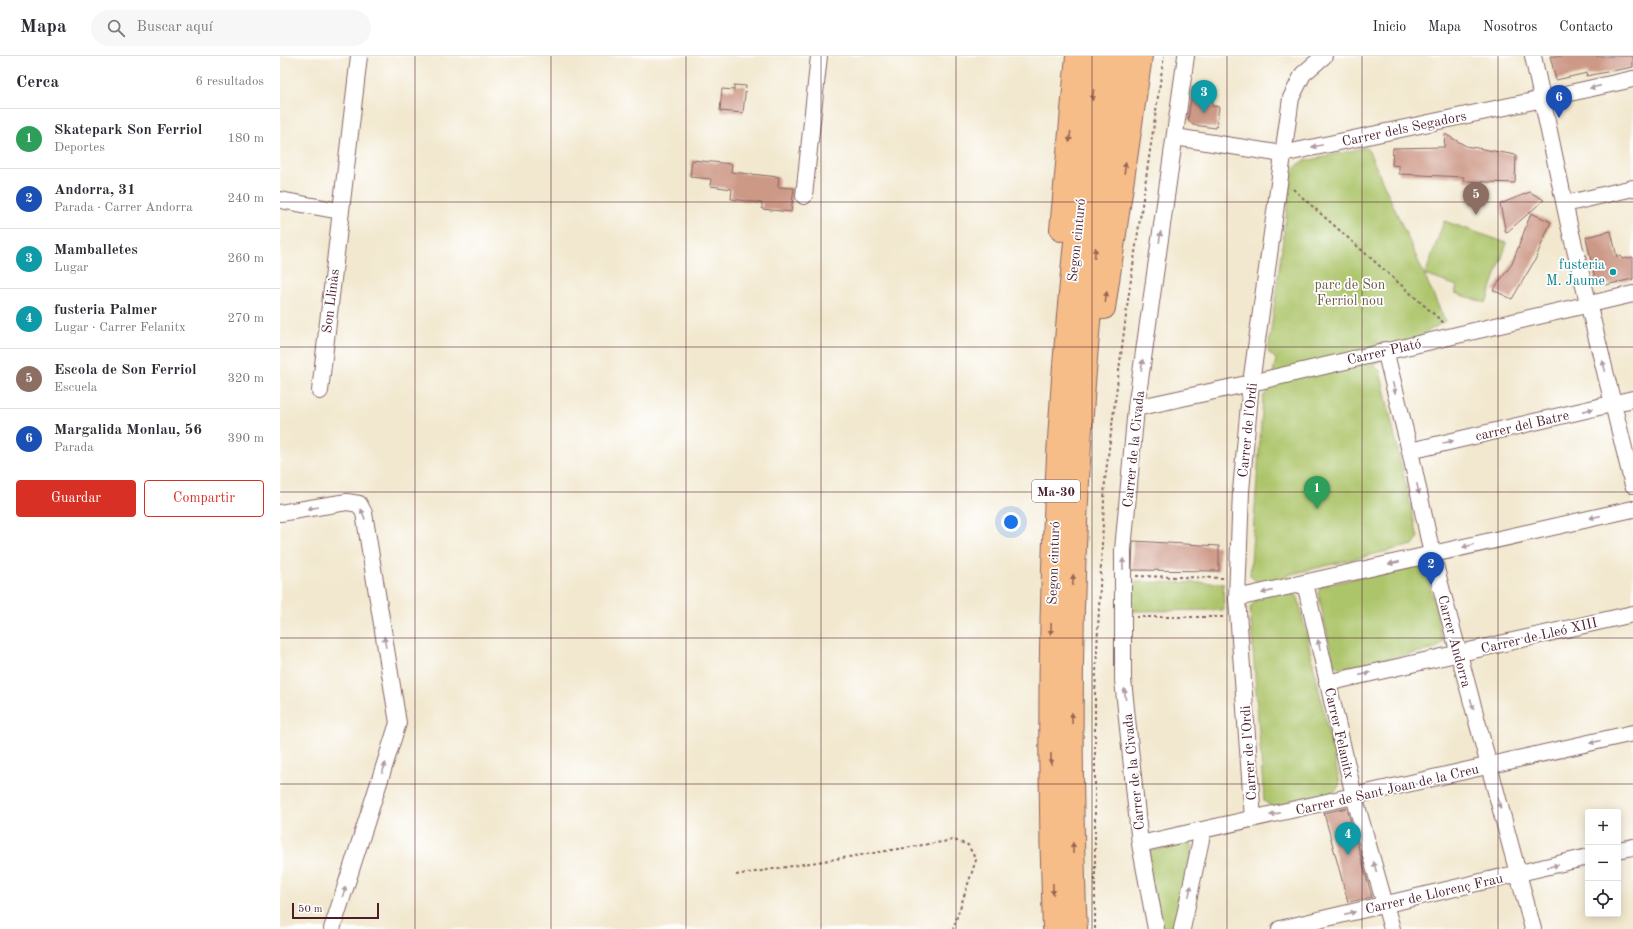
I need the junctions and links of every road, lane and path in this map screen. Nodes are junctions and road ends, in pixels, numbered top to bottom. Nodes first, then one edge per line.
1 (359, 56) edge
2 (819, 56) edge
3 (1077, 56) edge
4 (1098, 56) edge
5 (1120, 56) edge
6 (1141, 56) edge
7 (1186, 56) edge
8 (1324, 56) edge
9 (1532, 56) edge
10 (1633, 79) edge
11 (1543, 99) junction
12 (1174, 137) junction
13 (1282, 154) junction
14 (1279, 177) junction
15 (1633, 188) edge
16 (804, 196) dead end
17 (280, 200) edge
18 (1565, 204) junction
19 (340, 211) junction
20 (1633, 294) edge
21 (1589, 304) junction
22 (1457, 334) junction
23 (1385, 350) junction
24 (1251, 382) junction
25 (320, 391) dead end
26 (1633, 399) edge
27 (1614, 404) junction
28 (1136, 408) junction
29 (1410, 451) junction
30 (1078, 473) junction
31 (1633, 485) edge
32 (1633, 509) edge
33 (280, 513) edge
34 (1055, 513) junction
35 (1432, 554) junction
36 (1123, 576) junction
37 (1238, 578) junction
38 (1304, 583) junction
39 (1237, 598) junction
40 (1633, 614) edge
41 (1123, 617) junction
42 (1239, 617) junction
43 (1458, 653) junction
44 (1327, 683) junction
45 (1633, 733) edge
46 (1489, 766) junction
47 (1354, 796) junction
48 (1253, 819) junction
49 (1203, 830) junction
50 (1140, 844) junction
51 (1633, 847) edge
52 (1621, 849) edge
53 (1585, 858) edge
54 (1518, 874) junction
55 (736, 875) dead end
56 (1385, 905) junction
57 (332, 929) edge
58 (952, 929) edge
59 (1054, 929) edge
60 (1076, 929) edge
61 (1156, 929) edge
62 (1182, 929) edge
63 (1283, 929) edge
64 (1392, 929) edge
65 (1533, 929) edge

1 - 19 street, Son Llinàs
2 - 16 street
3 -> 34 highway
4 -> 34 highway, Segon cinturó / Ma-30
30 -> 5 highway, Ma-30
30 -> 6 highway
7 - 12 street, Carrer de la Civada
8 - 13 street, Carrer de l'Ordi
9 - 11 street
10 -> 11 street, Carrer dels Segadors
11 -> 13 street, Carrer dels Segadors
11 - 18 street
12 - 13 street, Carrer dels Segadors
28 -> 12 street, Carrer de la Civada
13 - 14 street, Carrer de l'Ordi
14 - 22 path
14 - 24 street, Carrer de l'Ordi
15 - 18 street
17 - 19 street
18 - 21 street
19 - 25 street, Son Llinàs
20 - 21 street, Carrer Plató
21 - 22 street, Carrer Plató
27 -> 21 street
22 - 23 street, Carrer Plató
23 - 24 street, Carrer Plató
23 -> 29 street, Carrer Andorra
24 - 28 street, Carrer Plató
24 - 37 street, Carrer de l'Ordi
26 - 27 street, carrer del Batre
29 -> 27 street, carrer del Batre
27 - 31 street
36 -> 28 street, Carrer de la Civada
29 -> 35 street, Carrer Andorra
60 -> 30 highway, Ma-30
32 -> 35 street
57 -> 33 street
34 -> 59 highway, Segon cinturó / Ma-30
35 -> 38 street
35 - 43 street, Carrer Andorra
36 - 37 path
36 - 41 street, Carrer de la Civada
37 - 39 street, Carrer de l'Ordi
38 -> 39 street
44 -> 38 street, Carrer Felanitx
39 - 42 street, Carrer de l'Ordi
40 - 43 street, Carrer de Lleó XIII
41 - 42 path
50 -> 41 street, Carrer de la Civada
42 - 48 street, Carrer de l'Ordi
44 -> 43 street, Carrer de Lleó XIII
43 -> 46 street, Carrer Andorra
44 - 47 street, Carrer Felanitx
45 -> 46 street, Carrer de Sant Joan de la Creu
46 - 47 street, Carrer de Sant Joan de la Creu
46 -> 54 street, Carrer Andorra
47 -> 48 street, Carrer de Sant Joan de la Creu
56 -> 47 street, Carrer Felanitx
48 - 49 street, Carrer de Sant Joan de la Creu
49 - 50 street, Carrer de Sant Joan de la Creu
62 -> 49 street
50 - 61 street, Carrer de la Civada
51 - 52 street
54 -> 53 street, Carrer de Llorenç Frau
54 - 56 street, Carrer de Llorenç Frau
54 - 65 street, Carrer Andorra
55 - 58 path
63 -> 56 street, Carrer de Llorenç Frau
56 - 64 street, Carrer Felanitx

